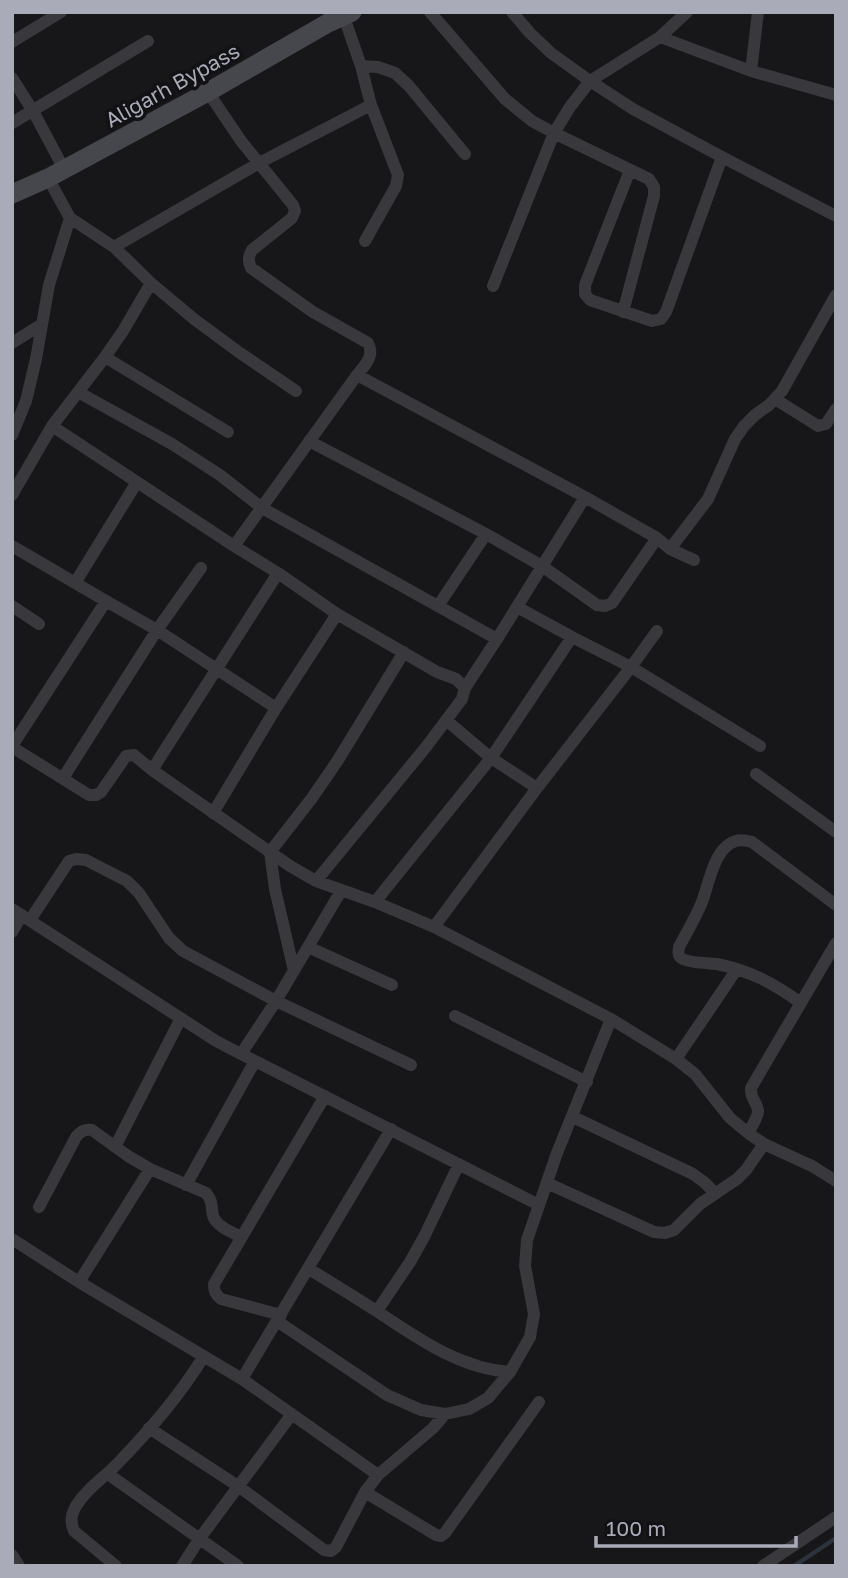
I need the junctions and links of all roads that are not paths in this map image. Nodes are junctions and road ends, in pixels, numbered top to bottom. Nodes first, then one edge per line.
1 (61, 12) edge
2 (430, 12) edge
3 (512, 12) edge
4 (687, 12) edge
5 (758, 12) edge
6 (336, 16) edge
7 (660, 37) junction
8 (148, 41) dead end
9 (12, 42) edge
10 (361, 66) junction
11 (751, 71) junction
12 (12, 78) edge
13 (590, 81) junction
14 (208, 92) junction
15 (836, 95) edge
16 (371, 105) junction
17 (33, 111) junction
18 (12, 123) edge
19 (554, 133) junction
20 (465, 154) dead end
21 (722, 157) junction
22 (259, 163) junction
23 (630, 170) junction
24 (56, 174) junction
25 (12, 194) edge
26 (836, 216) edge
27 (70, 218) junction
28 (365, 241) dead end
29 (114, 247) junction
30 (151, 283) junction
31 (493, 286) dead end
32 (836, 295) edge
33 (623, 312) junction
34 (42, 324) junction
35 (13, 340) edge
36 (106, 357) junction
37 (358, 375) junction
38 (296, 391) dead end
39 (78, 392) junction
40 (775, 399) junction
41 (836, 409) edge
42 (52, 426) junction
43 (228, 432) dead end
44 (12, 435) edge
45 (309, 441) junction
46 (137, 482) junction
47 (12, 495) edge
48 (585, 497) junction
49 (262, 508) junction
50 (486, 534) junction
51 (657, 538) junction
52 (234, 546) junction
53 (13, 549) edge
54 (670, 549) junction
55 (694, 561) dead end
56 (542, 565) junction
57 (201, 568) dead end
58 (278, 573) junction
59 (75, 583) junction
60 (106, 601) junction
61 (12, 606) edge
62 (438, 606) junction
63 (517, 607) junction
64 (337, 614) junction
65 (39, 624) dead end
66 (157, 630) junction
67 (657, 631) dead end
68 (572, 637) junction
69 (497, 639) junction
70 (404, 652) junction
71 (632, 667) junction
72 (217, 670) junction
73 (465, 688) junction
74 (276, 708) junction
75 (446, 720) junction
76 (760, 746) dead end
77 (12, 747) edge
78 (491, 758) junction
79 (152, 770) junction
80 (756, 774) dead end
81 (63, 778) junction
82 (537, 788) junction
83 (213, 813) junction
84 (836, 832) edge
85 (270, 852) junction
86 (316, 881) junction
87 (341, 891) junction
88 (375, 902) junction
89 (836, 905) edge
90 (21, 914) edge
91 (434, 927) junction
92 (12, 932) edge
93 (836, 943) edge
94 (308, 947) junction
95 (737, 969) junction
96 (294, 971) junction
97 (392, 985) dead end
98 (276, 1001) junction
99 (800, 1003) junction
100 (455, 1016) dead end
101 (181, 1018) junction
102 (611, 1019) junction
103 (241, 1054) junction
104 (676, 1059) junction
105 (255, 1061) junction
106 (411, 1065) dead end
107 (587, 1082) junction
108 (325, 1096) junction
109 (573, 1117) junction
110 (391, 1129) junction
111 (748, 1133) junction
112 (764, 1144) junction
113 (115, 1147) junction
114 (459, 1164) junction
115 (150, 1170) junction
116 (836, 1181) edge
117 (547, 1183) junction
118 (186, 1185) junction
119 (715, 1193) junction
120 (539, 1205) junction
121 (39, 1207) dead end
122 (241, 1237) junction
123 (12, 1239) edge
124 (309, 1269) junction
125 (79, 1282) junction
126 (377, 1311) junction
127 (279, 1318) junction
128 (204, 1356) junction
129 (510, 1372) junction
130 (242, 1379) junction
131 (540, 1402) dead end
132 (292, 1414) junction
133 (445, 1414) junction
134 (149, 1428) junction
135 (107, 1475) junction
136 (378, 1475) junction
137 (238, 1486) junction
138 (365, 1492) junction
139 (836, 1517) edge
140 (200, 1538) junction
141 (12, 1555) edge
142 (19, 1566) edge
143 (116, 1566) edge
144 (182, 1566) edge
145 (239, 1566) edge
146 (763, 1566) edge

1 - 9 street
2 - 19 street
3 - 13 street
4 - 7 street
5 - 11 street
6 - 10 street
6 - 14 main road, Aligarh Bypass
7 - 11 street
7 - 13 street
8 - 17 street
10 - 16 street
10 - 20 street
11 - 15 street
12 - 17 street
13 - 19 street
13 - 21 street
14 - 22 street
14 - 24 main road, Aligarh Bypass
16 - 22 street
16 - 28 street
17 - 18 street
17 - 24 street
19 - 23 street
19 - 31 street
21 - 26 street
21 - 33 street
22 - 29 street
22 - 37 street
23 - 33 street
23 - 33 street
24 - 25 main road, Aligarh Bypass
24 - 27 street
27 - 29 street
27 - 34 street
29 - 30 street
30 - 36 street
30 - 38 street
32 - 40 street
34 - 35 street
34 - 44 street
36 - 39 street
36 - 43 street
37 - 45 street
37 - 48 street
39 - 42 street
39 - 49 street
40 - 41 street
40 - 54 street
42 - 46 street
42 - 47 street
45 - 49 street
45 - 50 street
46 - 52 street
46 - 59 street
48 - 51 street
48 - 56 street
49 - 52 street
49 - 62 street
50 - 56 street
50 - 62 street
51 - 54 street
51 - 56 street
52 - 58 street
53 - 59 street
54 - 55 street
56 - 63 street
57 - 66 street
58 - 64 street
58 - 72 street
59 - 60 street
60 - 66 street
60 - 77 street
61 - 65 street
62 - 69 street
63 - 68 street
63 - 69 street
64 - 70 street
64 - 74 street
66 - 72 street
66 - 81 street
67 - 71 street
68 - 71 street
68 - 78 street
69 - 73 street
70 - 73 street
70 - 85 street
71 - 76 street
71 - 82 street
72 - 74 street
72 - 79 street
73 - 75 street
74 - 83 street
75 - 78 street
75 - 86 street
77 - 81 street
78 - 82 street
78 - 88 street
79 - 81 street
79 - 83 street
80 - 84 street
82 - 91 street
83 - 85 street
85 - 86 street
85 - 96 street
86 - 87 street
87 - 88 street
87 - 94 street
88 - 91 street
89 - 95 street
90 - 92 street
90 - 98 street
90 - 101 street
91 - 102 street
93 - 99 street
94 - 96 street
94 - 97 street
95 - 99 street
95 - 104 street
96 - 98 street
98 - 103 street
98 - 106 street
99 - 111 street
100 - 107 street
101 - 103 street
101 - 113 street
102 - 104 street
102 - 107 street
103 - 105 street
104 - 111 street
105 - 108 street
105 - 118 street
107 - 109 street
108 - 110 street
108 - 122 street
109 - 117 street
109 - 119 street
110 - 114 street
110 - 124 street
111 - 112 street
112 - 116 street
112 - 119 street
113 - 115 street
113 - 121 street
114 - 120 street
114 - 126 street
115 - 118 street
115 - 125 street
117 - 119 street
117 - 120 street
118 - 122 street
120 - 129 street
122 - 127 street
123 - 125 street
124 - 126 street
124 - 127 street
125 - 128 street
126 - 129 street
127 - 130 street
127 - 133 street
128 - 130 street
128 - 134 street
129 - 133 street
130 - 132 street
131 - 138 street
132 - 136 street
132 - 137 street
133 - 136 street
134 - 135 street
134 - 137 street
135 - 140 street
135 - 143 street
136 - 138 street
137 - 138 street
137 - 140 street
139 - 146 street
140 - 144 street
140 - 145 street
141 - 142 street

